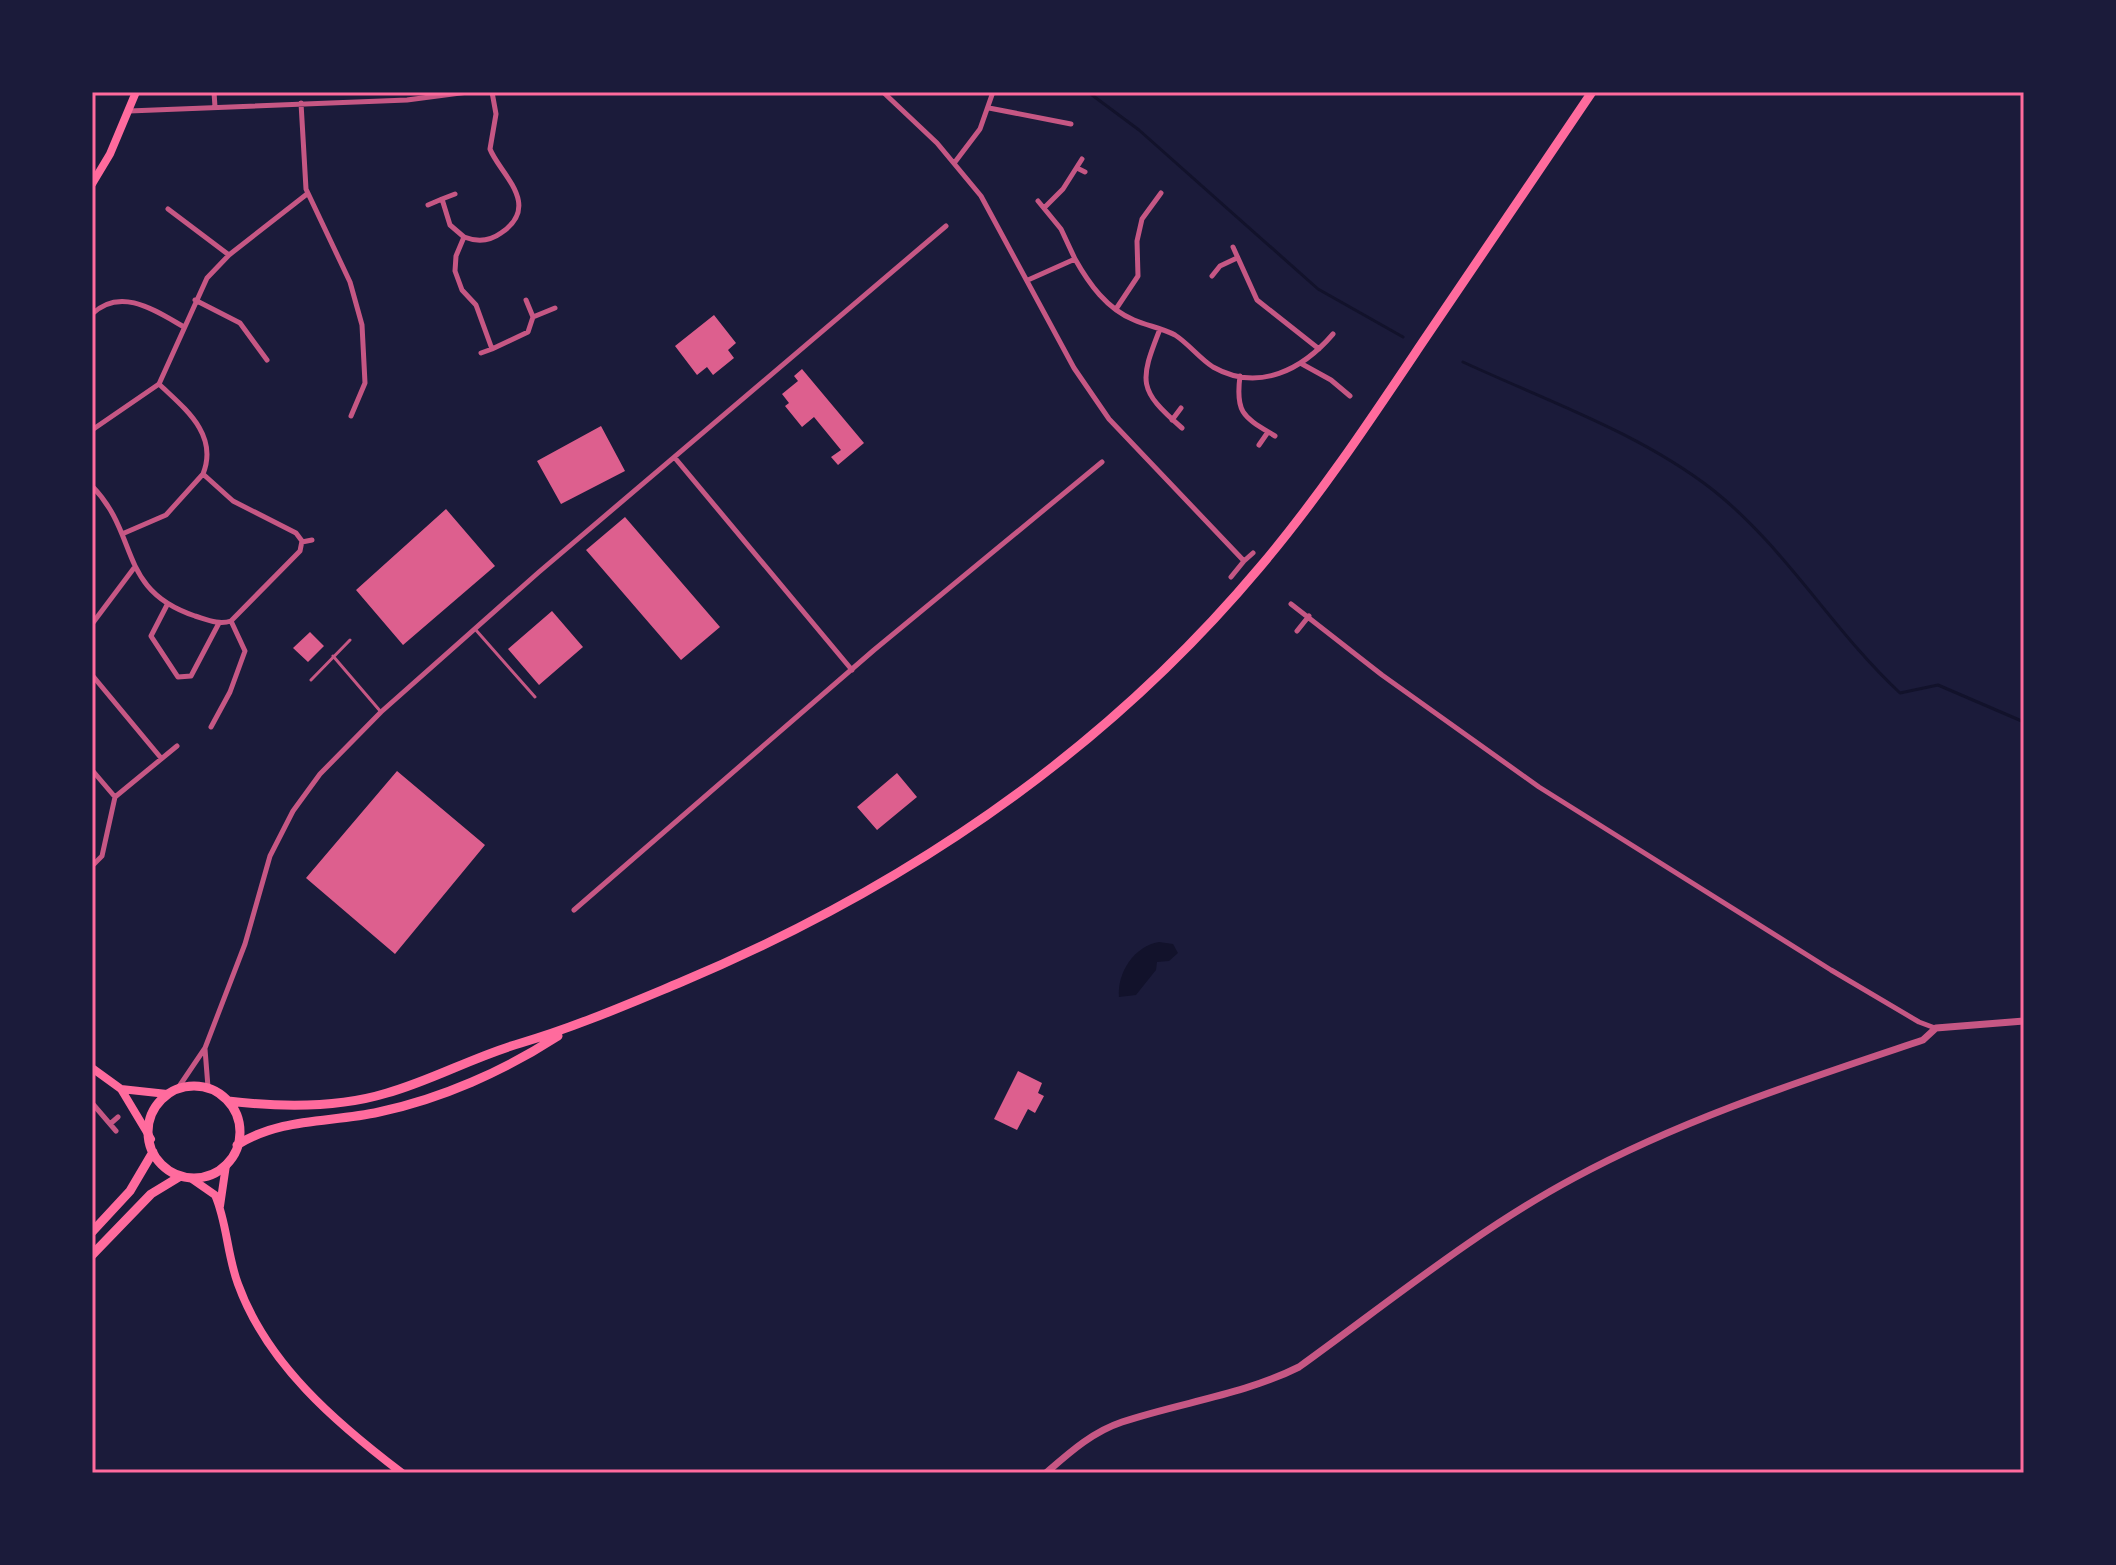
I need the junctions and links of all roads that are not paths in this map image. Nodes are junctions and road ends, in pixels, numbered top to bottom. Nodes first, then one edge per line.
1 (136, 92) edge
2 (214, 92) edge
3 (370, 92) edge
4 (468, 92) edge
5 (492, 92) edge
6 (883, 92) edge
7 (993, 92) edge
8 (1592, 92) edge
9 (370, 101) junction
10 (301, 103) junction
11 (215, 107) junction
12 (989, 108) junction
13 (128, 111) junction
14 (1071, 124) dead end
15 (1082, 159) dead end
16 (955, 162) junction
17 (1077, 168) junction
18 (1085, 172) dead end
19 (92, 184) edge
20 (1161, 193) dead end
21 (307, 194) junction
22 (455, 194) dead end
23 (442, 199) junction
24 (1038, 201) dead end
25 (428, 205) dead end
26 (1045, 207) junction
27 (168, 209) dead end
28 (946, 226) dead end
29 (464, 237) junction
30 (1233, 247) dead end
31 (229, 255) junction
32 (1237, 258) junction
33 (1075, 259) junction
34 (1212, 276) dead end
35 (1028, 280) junction
36 (195, 300) junction
37 (526, 300) dead end
38 (555, 308) dead end
39 (1116, 309) junction
40 (92, 314) edge
41 (533, 317) junction
42 (184, 327) junction
43 (1160, 329) junction
44 (1333, 334) dead end
45 (492, 349) junction
46 (1319, 349) junction
47 (481, 353) dead end
48 (267, 360) dead end
49 (1302, 364) junction
50 (1240, 376) junction
51 (159, 384) junction
52 (1350, 396) dead end
53 (1181, 408) dead end
54 (351, 416) dead end
55 (1172, 420) junction
56 (1182, 428) dead end
57 (92, 430) edge
58 (1268, 432) junction
59 (1275, 436) dead end
60 (1259, 445) dead end
61 (675, 458) junction
62 (1102, 462) dead end
63 (203, 474) junction
64 (92, 486) edge
65 (122, 534) junction
66 (312, 540) dead end
67 (302, 542) junction
68 (1253, 553) dead end
69 (1244, 561) junction
70 (134, 568) junction
71 (1231, 577) dead end
72 (1291, 604) dead end
73 (167, 605) junction
74 (1309, 616) junction
75 (231, 621) junction
76 (219, 623) junction
77 (92, 624) edge
78 (475, 629) junction
79 (1297, 631) dead end
80 (350, 640) dead end
81 (333, 656) junction
82 (852, 670) junction
83 (92, 675) edge
84 (311, 680) dead end
85 (535, 697) dead end
86 (381, 712) junction
87 (211, 727) dead end
88 (177, 746) dead end
89 (161, 758) junction
90 (92, 770) edge
91 (115, 797) junction
92 (92, 866) edge
93 (574, 910) dead end
94 (2024, 1021) edge
95 (1936, 1028) junction
96 (567, 1030) junction
97 (205, 1048) junction
98 (92, 1068) edge
99 (208, 1087) junction
100 (178, 1088) junction
101 (121, 1089) junction
102 (167, 1094) junction
103 (228, 1101) junction
104 (92, 1103) edge
105 (118, 1117) dead end
106 (110, 1124) junction
107 (116, 1131) dead end
108 (151, 1139) junction
109 (237, 1145) junction
110 (153, 1152) junction
111 (226, 1165) junction
112 (179, 1177) junction
113 (192, 1179) junction
114 (220, 1206) junction
115 (92, 1232) edge
116 (92, 1255) edge
117 (402, 1473) edge
118 (1046, 1473) edge

1 - 13 main road
2 - 11 street
3 - 9 street
4 - 9 street
5 - 29 street
6 - 16 street
7 - 12 street
8 - 96 highway
9 - 10 street
10 - 11 street
10 - 21 street
11 - 13 street
12 - 14 street
12 - 16 street
13 - 19 main road
15 - 17 street
16 - 35 street
17 - 18 street
17 - 26 street
20 - 39 street
21 - 31 street
21 - 54 street
22 - 23 street
23 - 25 street
23 - 29 street
24 - 26 street
26 - 33 street
27 - 31 street
28 - 61 street
29 - 45 street
30 - 32 street
31 - 36 street
32 - 34 street
32 - 46 street
33 - 35 street
33 - 39 street
35 - 69 street
36 - 42 street
36 - 48 street
37 - 41 street
38 - 41 street
39 - 43 street
40 - 42 street
41 - 45 street
42 - 51 street
43 - 50 street
43 - 55 street
44 - 46 street
45 - 47 street
46 - 49 street
49 - 50 street
49 - 52 street
50 - 58 street
51 - 57 street
51 - 63 street
53 - 55 street
55 - 56 street
58 - 59 street
58 - 60 street
61 - 78 street
61 - 82 street
62 - 82 street
63 - 65 street
63 - 67 street
64 - 65 street
65 - 70 street
66 - 67 street
67 - 75 street
68 - 69 street
69 - 71 street
70 - 73 street
70 - 77 street
72 - 74 street
73 - 76 street
73 - 76 street
74 - 79 street
74 - 95 street
75 - 76 street
75 - 87 street
78 - 85 lane
78 - 86 street
80 - 81 lane
81 - 84 lane
81 - 86 lane
82 - 93 street
83 - 89 street
86 - 97 street
88 - 89 street
89 - 91 street
90 - 91 street
91 - 92 street
94 - 95 street
95 - 118 street
96 - 103 highway
96 - 109 highway
97 - 99 street
97 - 100 street
98 - 101 main road
99 - 100 highway
99 - 103 highway
100 - 102 highway
101 - 102 main road
101 - 108 main road
102 - 108 highway
103 - 109 highway
104 - 106 street
105 - 106 street
106 - 107 street
108 - 110 highway
109 - 111 highway
110 - 112 highway
110 - 115 highway
111 - 113 highway
111 - 114 main road
112 - 113 highway
112 - 116 highway
113 - 114 main road
114 - 117 main road

